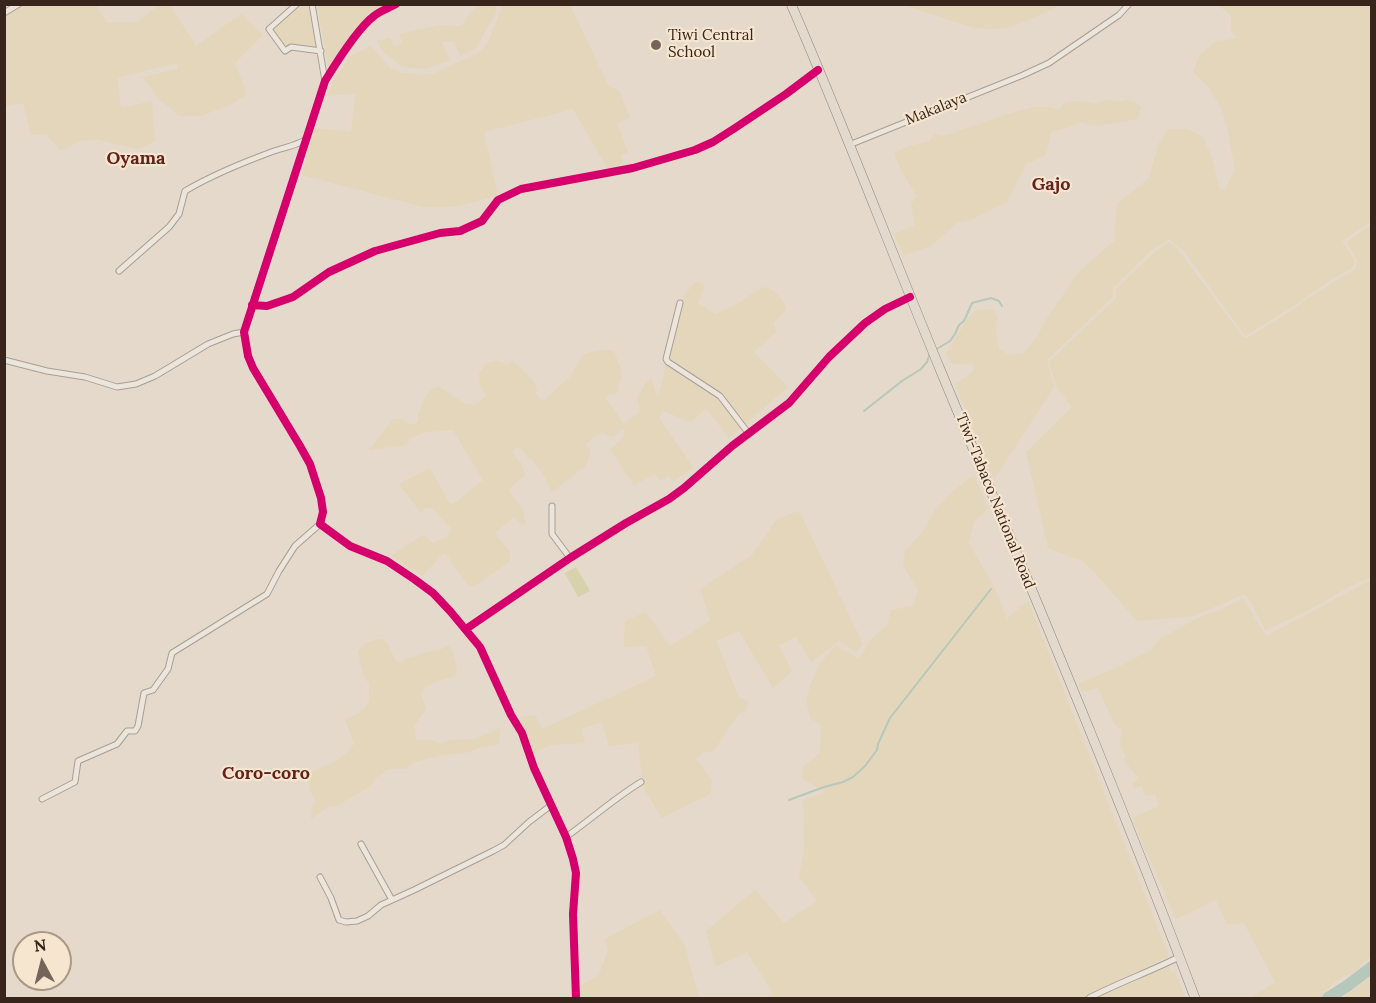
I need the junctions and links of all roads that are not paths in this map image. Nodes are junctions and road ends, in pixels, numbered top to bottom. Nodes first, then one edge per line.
1 (18, 4) edge
2 (297, 4) edge
3 (312, 4) edge
4 (396, 4) edge
5 (791, 4) edge
6 (1128, 4) edge
7 (4, 13) edge
8 (321, 51) junction
9 (818, 70) junction
10 (325, 81) junction
11 (305, 140) junction
12 (849, 145) junction
13 (119, 271) dead end
14 (910, 297) junction
15 (680, 303) dead end
16 (252, 305) junction
17 (244, 332) junction
18 (4, 360) edge
19 (749, 434) junction
20 (552, 506) dead end
21 (320, 524) junction
22 (570, 558) junction
23 (466, 629) junction
24 (641, 782) dead end
25 (42, 799) dead end
26 (550, 806) junction
27 (566, 837) junction
28 (361, 844) dead end
29 (320, 877) dead end
30 (392, 900) junction
31 (1179, 957) junction
32 (576, 999) edge
33 (1089, 999) edge
34 (1195, 999) edge

1 - 7 street
2 - 8 street
3 - 8 street
4 - 10 street
5 - 9 main road, Tiwi-Tabaco National Road
6 - 12 street, Makalaya
8 - 10 street
9 - 12 main road, Tiwi-Tabaco National Road
9 - 16 street
10 - 11 street
11 - 13 street
11 - 16 street
12 - 14 main road, Tiwi-Tabaco National Road
14 - 19 street
14 - 31 main road, Tiwi-Tabaco National Road
15 - 19 street
16 - 17 street
17 - 18 street
17 - 21 street
19 - 22 street
20 - 22 street
21 - 23 street
21 - 25 street
22 - 23 street
23 - 26 street
24 - 27 street
26 - 27 street
26 - 30 street
27 - 32 street
28 - 30 street
29 - 30 street
31 - 33 street
31 - 34 main road, Tiwi-Tabaco National Road

